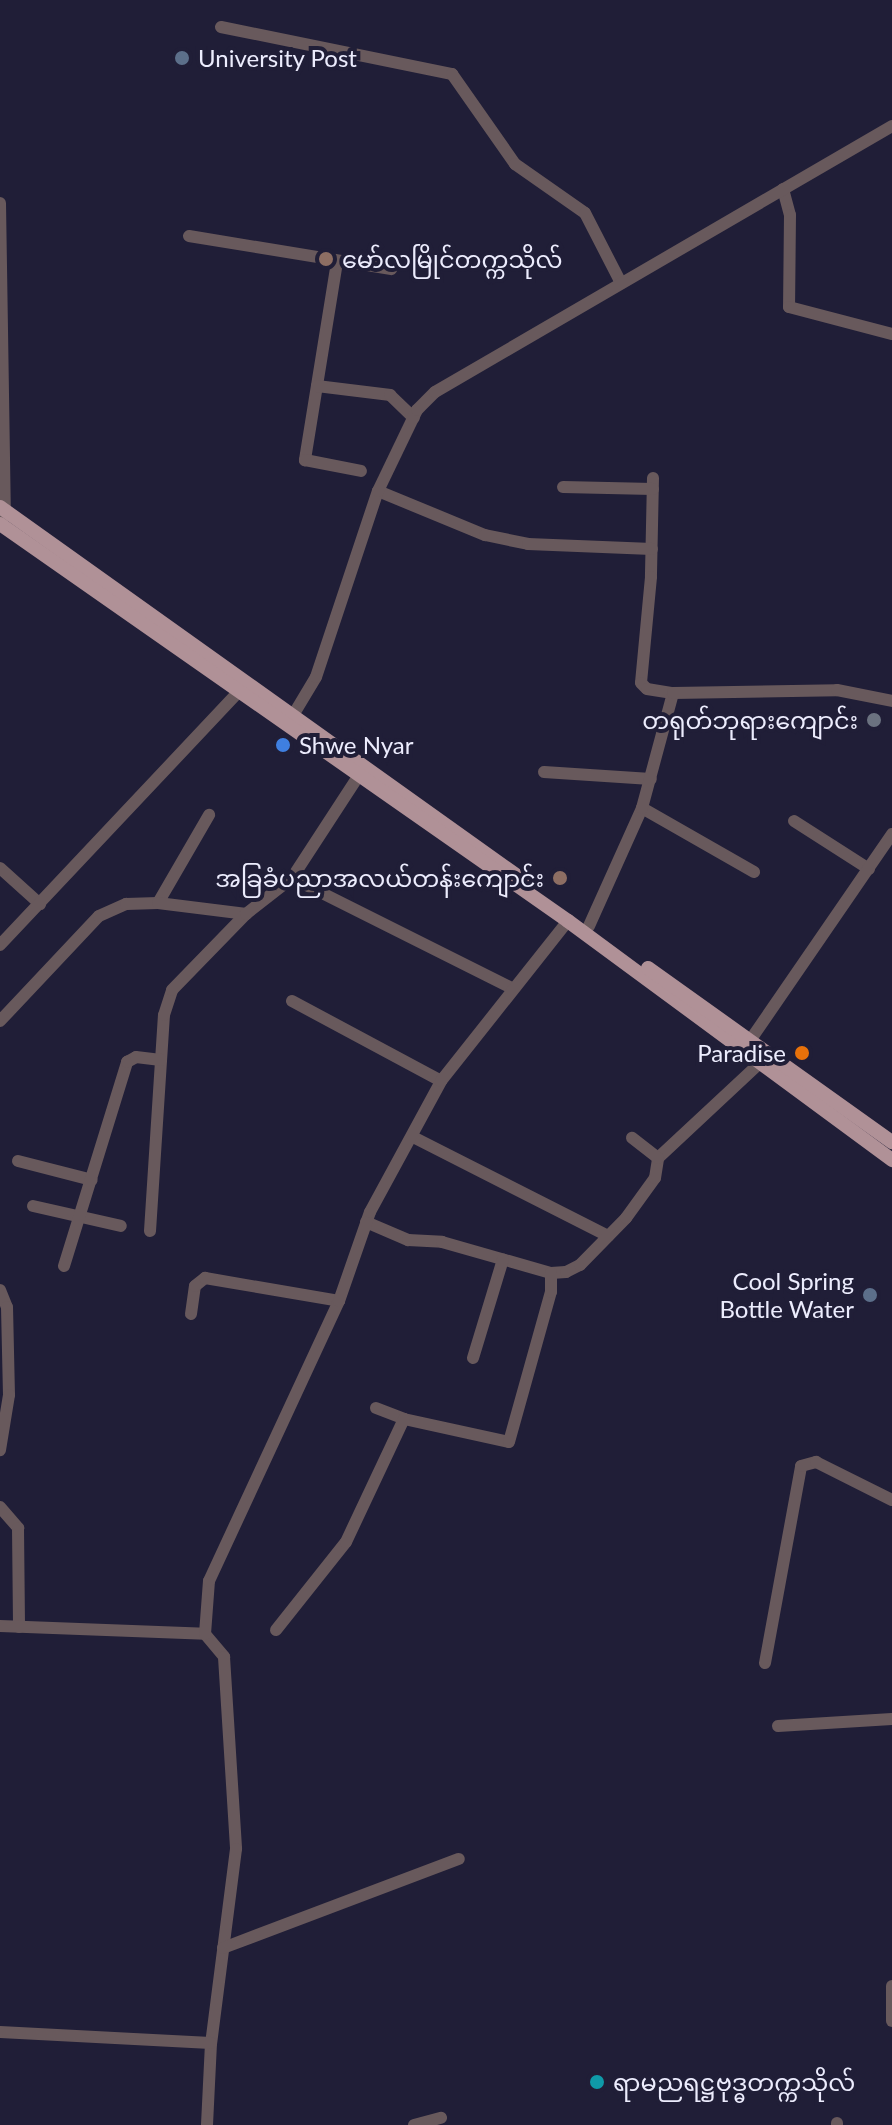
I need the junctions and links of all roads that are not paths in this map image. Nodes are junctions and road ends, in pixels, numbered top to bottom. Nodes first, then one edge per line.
1 (221, 27) dead end
2 (892, 126) edge
3 (783, 189) junction
4 (0, 203) edge
5 (189, 236) dead end
6 (337, 262) junction
7 (391, 269) dead end
8 (621, 283) junction
9 (892, 334) edge
10 (317, 386) junction
11 (414, 418) junction
12 (361, 471) dead end
13 (563, 487) dead end
14 (378, 491) junction
15 (2, 517) edge
16 (652, 549) junction
17 (238, 692) junction
18 (673, 693) junction
19 (892, 701) edge
20 (290, 722) junction
21 (361, 772) junction
22 (544, 772) dead end
23 (651, 779) junction
24 (642, 808) junction
25 (209, 815) dead end
26 (794, 821) dead end
27 (892, 834) edge
28 (0, 868) edge
29 (869, 869) junction
30 (754, 872) dead end
31 (292, 878) junction
32 (158, 903) junction
33 (40, 904) junction
34 (246, 914) junction
35 (568, 921) junction
36 (589, 926) junction
37 (0, 945) edge
38 (512, 988) junction
39 (292, 1001) dead end
40 (0, 1021) edge
41 (748, 1044) junction
42 (161, 1060) junction
43 (761, 1062) junction
44 (441, 1081) junction
45 (413, 1137) junction
46 (632, 1138) dead end
47 (892, 1142) edge
48 (658, 1158) junction
49 (892, 1160) edge
50 (18, 1161) dead end
51 (92, 1180) junction
52 (33, 1206) dead end
53 (82, 1216) junction
54 (366, 1222) junction
55 (121, 1226) dead end
56 (150, 1231) dead end
57 (608, 1236) junction
58 (503, 1259) junction
59 (64, 1266) dead end
60 (551, 1273) junction
61 (0, 1290) edge
62 (339, 1301) junction
63 (191, 1314) dead end
64 (473, 1358) dead end
65 (376, 1408) dead end
66 (404, 1419) junction
67 (0, 1450) edge
68 (892, 1500) edge
69 (0, 1507) edge
70 (0, 1626) edge
71 (19, 1627) junction
72 (276, 1630) dead end
73 (205, 1634) junction
74 (765, 1663) dead end
75 (892, 1719) edge
76 (778, 1726) dead end
77 (459, 1859) dead end
78 (223, 1948) junction
79 (892, 1986) edge
80 (892, 2021) edge
81 (0, 2032) edge
82 (211, 2043) junction
83 (441, 2118) dead end
84 (207, 2125) edge
85 (414, 2125) edge

1 - 8 street
2 - 3 street
3 - 8 street
3 - 9 street
4 - 15 street
5 - 6 street
6 - 7 street
6 - 10 street
8 - 11 street
10 - 11 street
10 - 12 street
11 - 14 street
13 - 16 street
14 - 16 street
14 - 20 street
15 - 17 main road
15 - 20 main road
16 - 18 street
17 - 20 main road
17 - 33 street
18 - 19 street
18 - 23 street
20 - 21 main road
21 - 31 street
21 - 35 main road
21 - 36 main road
22 - 23 street
23 - 24 street
24 - 30 street
24 - 36 street
25 - 32 street
26 - 29 street
27 - 29 street
28 - 33 street
29 - 41 street
31 - 34 street
31 - 38 street
32 - 34 street
32 - 40 street
33 - 37 street
34 - 42 street
35 - 38 street
35 - 41 main road
36 - 41 main road
38 - 44 street
39 - 44 street
41 - 43 main road
41 - 47 main road
42 - 51 street
42 - 56 street
43 - 48 street
43 - 49 main road
44 - 45 street
45 - 54 street
45 - 57 street
46 - 48 street
48 - 57 street
50 - 51 street
51 - 53 street
52 - 53 street
53 - 55 street
53 - 59 street
54 - 58 street
54 - 62 street
57 - 60 street
58 - 60 street
58 - 64 street
60 - 66 street
61 - 67 street
62 - 63 street
62 - 73 street
65 - 66 street
66 - 72 street
68 - 74 street
69 - 71 street
70 - 71 street
71 - 73 street
73 - 78 street
75 - 76 street
77 - 78 street
78 - 82 street
79 - 80 street
81 - 82 street
82 - 84 street
83 - 85 street

